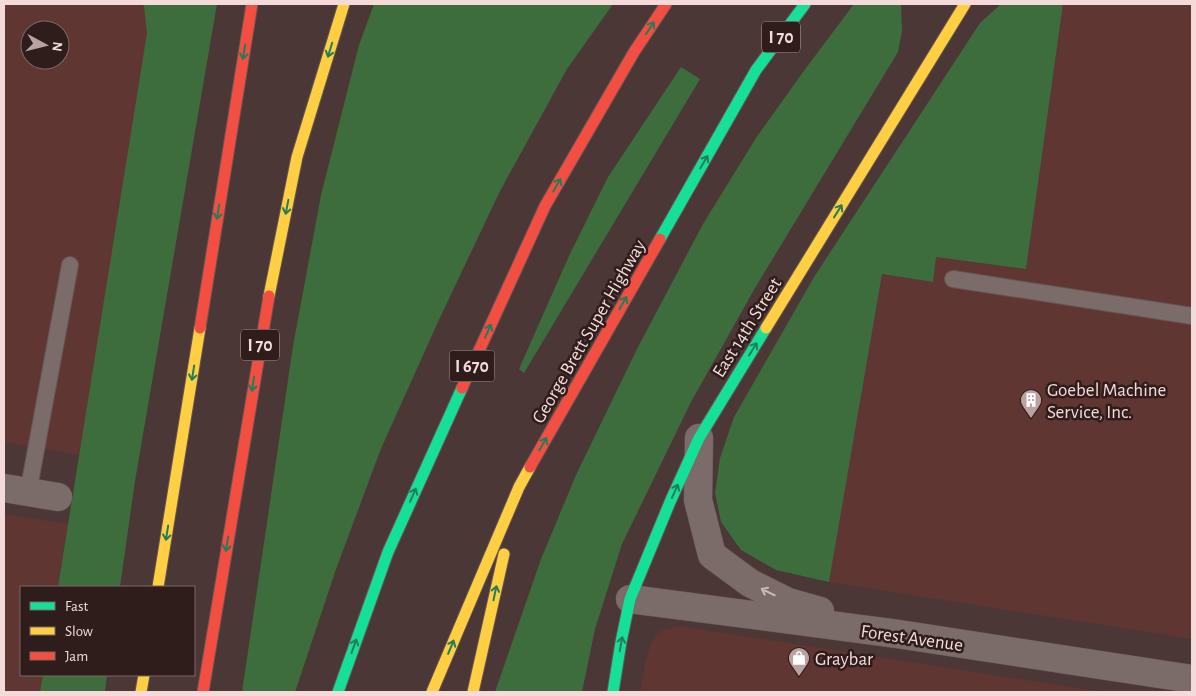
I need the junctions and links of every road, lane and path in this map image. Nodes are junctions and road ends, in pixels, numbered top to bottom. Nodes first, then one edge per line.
1 (252, 4) edge
2 (344, 4) edge
3 (666, 4) edge
4 (805, 4) edge
5 (965, 4) edge
6 (70, 265) dead end
7 (952, 279) dead end
8 (1192, 316) edge
9 (699, 438) junction
10 (519, 487) junction
11 (16, 490) edge
12 (58, 497) dead end
13 (158, 586) edge
14 (630, 600) junction
15 (898, 634) junction
16 (144, 676) edge
17 (1192, 678) edge
18 (141, 692) edge
19 (203, 692) edge
20 (338, 692) edge
21 (432, 692) edge
22 (473, 692) edge
23 (613, 692) edge

1 -> 13 main road
2 -> 19 main road, I 70
20 -> 3 main road, I 670
10 -> 4 main road, George Brett Super Highway / I 70
9 -> 5 main road, East 14th Street
6 - 11 lane
7 - 8 lane
14 -> 9 main road, East 14th Street
15 -> 9 street
21 -> 10 main road, George Brett Super Highway / I 70
22 -> 10 main road
11 - 12 street
14 - 15 street, Forest Avenue
23 -> 14 main road, East 14th Street
15 - 17 street, Forest Avenue
16 - 18 main road

